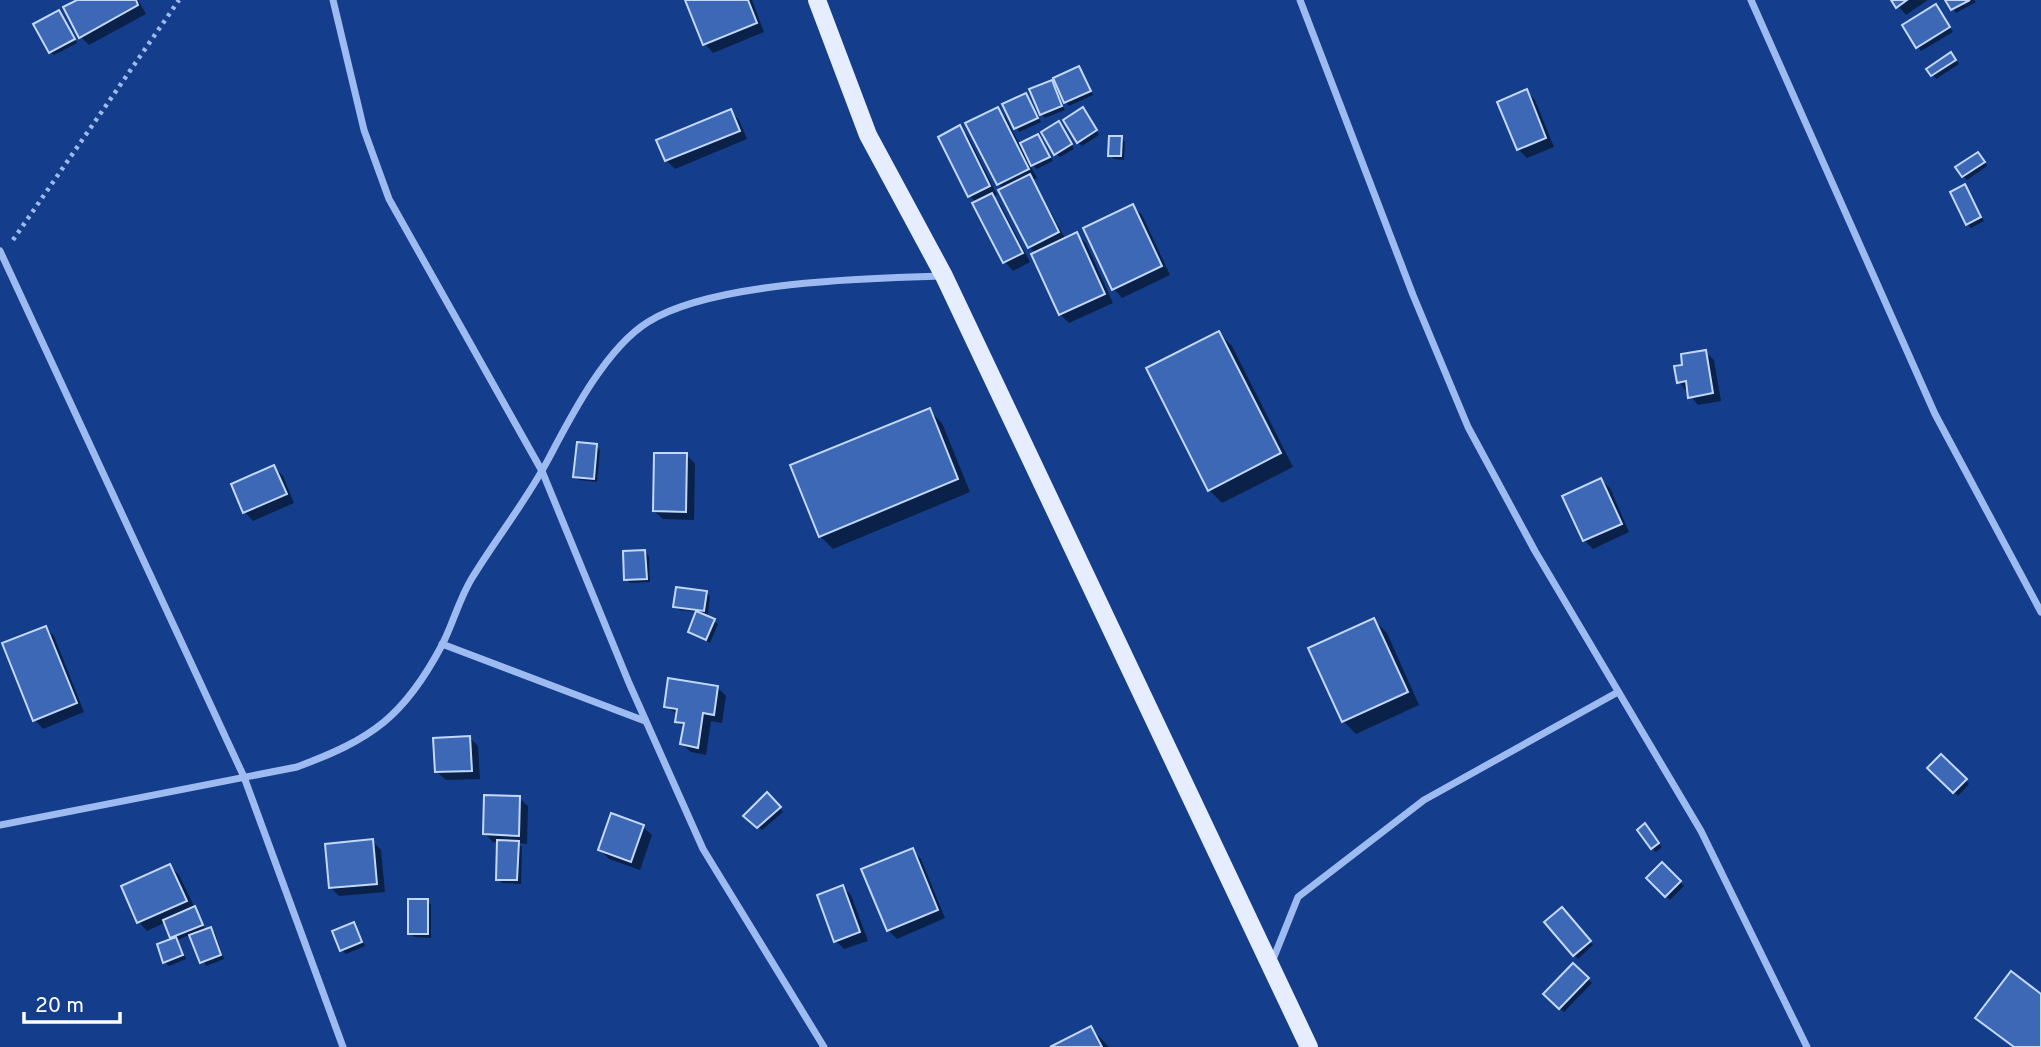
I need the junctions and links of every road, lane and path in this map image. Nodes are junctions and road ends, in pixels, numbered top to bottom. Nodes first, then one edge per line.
1 (179, 0) edge
2 (333, 0) edge
3 (817, 0) edge
4 (1300, 0) edge
5 (1751, 0) edge
6 (1, 253) edge
7 (944, 276) junction
8 (542, 471) junction
9 (2041, 612) edge
10 (442, 645) junction
11 (1618, 692) junction
12 (645, 720) junction
13 (244, 777) junction
14 (0, 825) edge
15 (1269, 969) junction
16 (343, 1047) edge
17 (824, 1047) edge
18 (1309, 1047) edge
19 (1807, 1047) edge

1 - 6 path
2 - 8 street
3 - 7 main road
4 - 11 street
5 - 9 street
6 - 13 street
7 - 8 street
7 - 15 main road
8 - 10 street
8 - 12 street
10 - 12 street
10 - 13 street
11 - 15 street
11 - 19 street
12 - 17 street
13 - 14 street
13 - 16 street
15 - 18 main road

